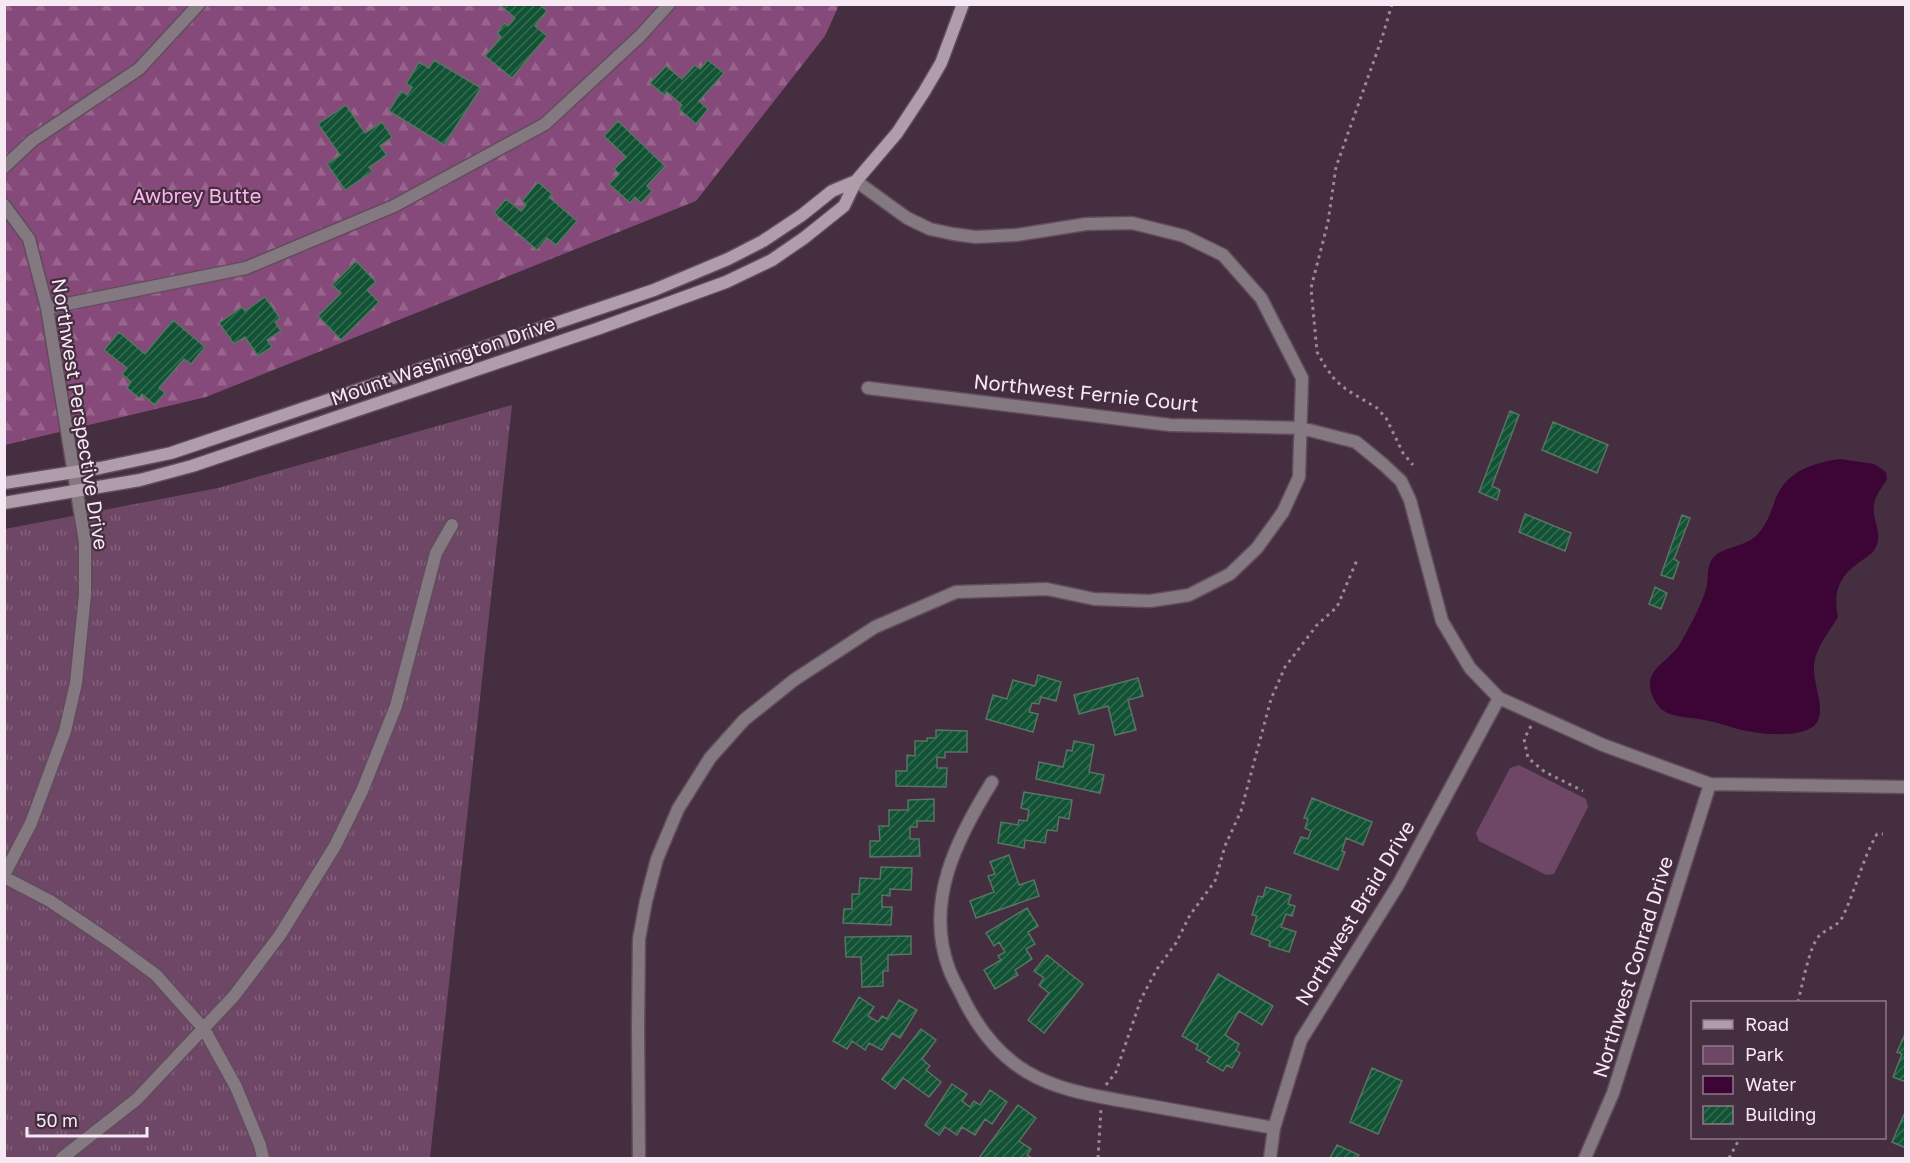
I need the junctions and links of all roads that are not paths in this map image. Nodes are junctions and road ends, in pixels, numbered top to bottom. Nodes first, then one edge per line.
1 (200, 4) edge
2 (669, 4) edge
3 (963, 4) edge
4 (4, 166) edge
5 (856, 181) junction
6 (4, 205) edge
7 (47, 308) junction
8 (868, 388) dead end
9 (1301, 428) junction
10 (72, 471) junction
11 (4, 483) edge
12 (76, 491) junction
13 (4, 503) edge
14 (452, 525) dead end
15 (1499, 698) junction
16 (992, 782) dead end
17 (1710, 784) junction
18 (1905, 787) edge
19 (4, 876) edge
20 (204, 1029) junction
21 (1274, 1128) junction
22 (63, 1158) edge
23 (263, 1158) edge
24 (639, 1158) edge
25 (1270, 1158) edge
26 (1585, 1158) edge

1 - 4 street
2 - 7 street
3 - 5 main road, Mount Washington Drive
5 - 9 street
5 - 10 main road, Mount Washington Drive
5 - 12 main road, Mount Washington Drive
6 - 7 street, Northwest Perspective Drive
7 - 10 street, Northwest Perspective Drive
8 - 9 street, Northwest Fernie Court
9 - 15 street, Northwest Fernie Court
9 - 24 street
10 - 11 main road, Mount Washington Drive
10 - 12 street, Northwest Perspective Drive
12 - 13 main road, Mount Washington Drive
12 - 19 street, Northwest Perspective Drive
14 - 20 street
15 - 17 street
15 - 21 street, Northwest Braid Drive
16 - 21 street
17 - 18 street
17 - 26 street, Northwest Conrad Drive
19 - 20 street
20 - 22 street
20 - 23 street
21 - 25 street, Northwest Braid Drive

